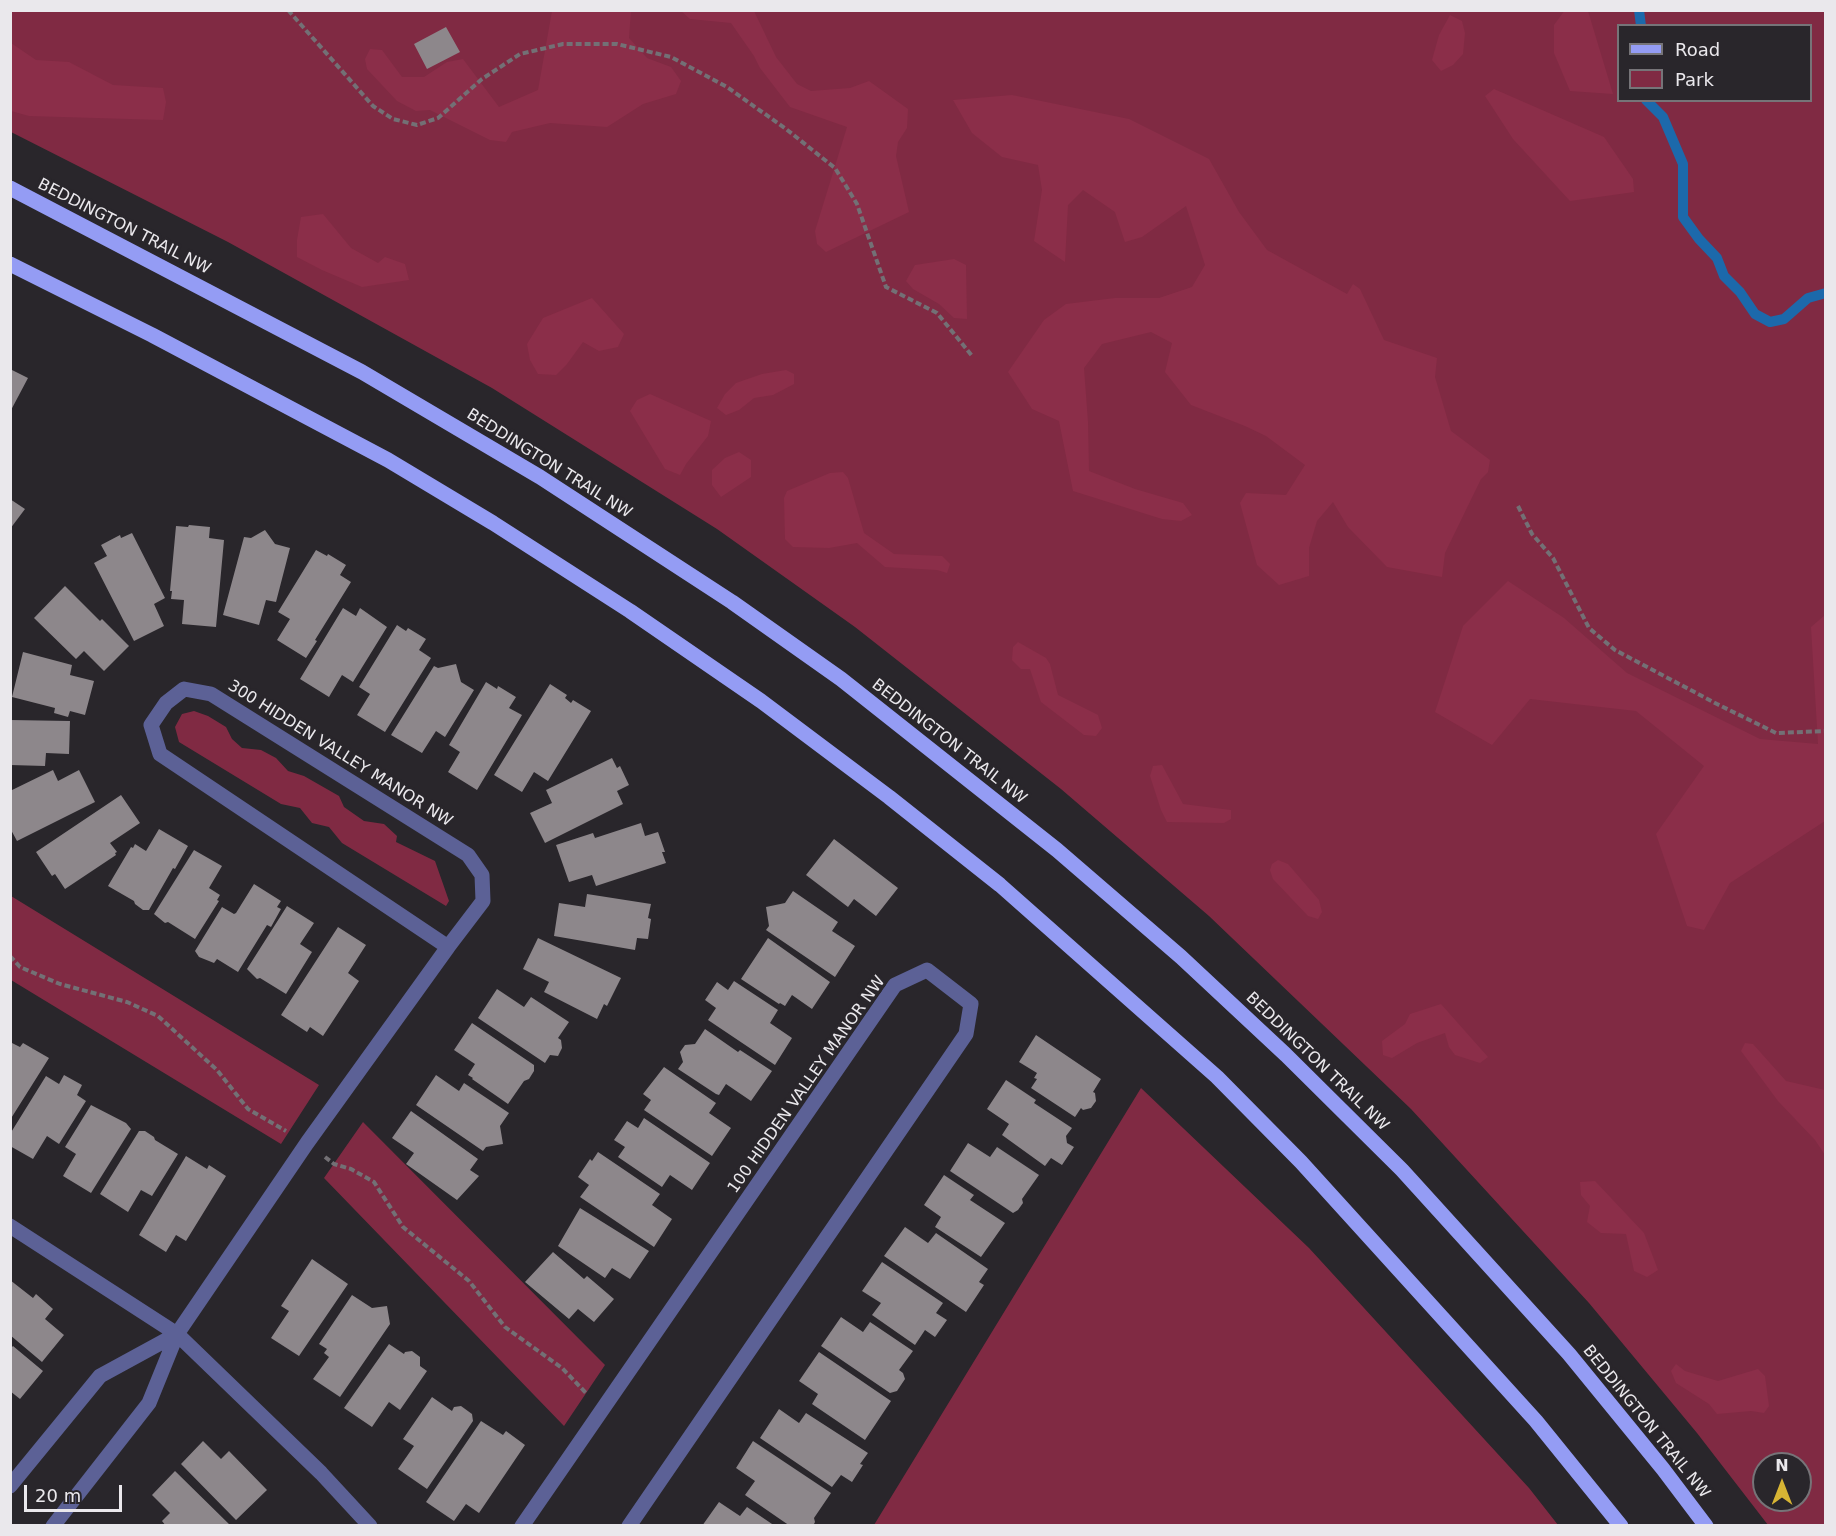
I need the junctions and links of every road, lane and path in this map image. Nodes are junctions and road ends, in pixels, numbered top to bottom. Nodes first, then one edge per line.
1 (288, 10) edge
2 (10, 188) edge
3 (10, 264) edge
4 (973, 357) dead end
5 (1518, 506) dead end
6 (1826, 731) edge
7 (448, 947) junction
8 (10, 1226) edge
9 (177, 1334) junction
10 (10, 1486) edge
11 (53, 1526) edge
12 (370, 1526) edge
13 (522, 1526) edge
14 (629, 1526) edge
15 (1621, 1526) edge
16 (1706, 1526) edge

1 - 4 path
2 - 16 main road, BEDDINGTON TRAIL NW
3 - 15 main road
5 - 6 path
7 - 7 street, 300 HIDDEN VALLEY MANOR NW
7 - 9 street, 300 HIDDEN VALLEY MANOR NW
8 - 9 street
9 - 10 street
9 - 11 street
9 - 12 street
13 - 14 street, 100 HIDDEN VALLEY MANOR NW

